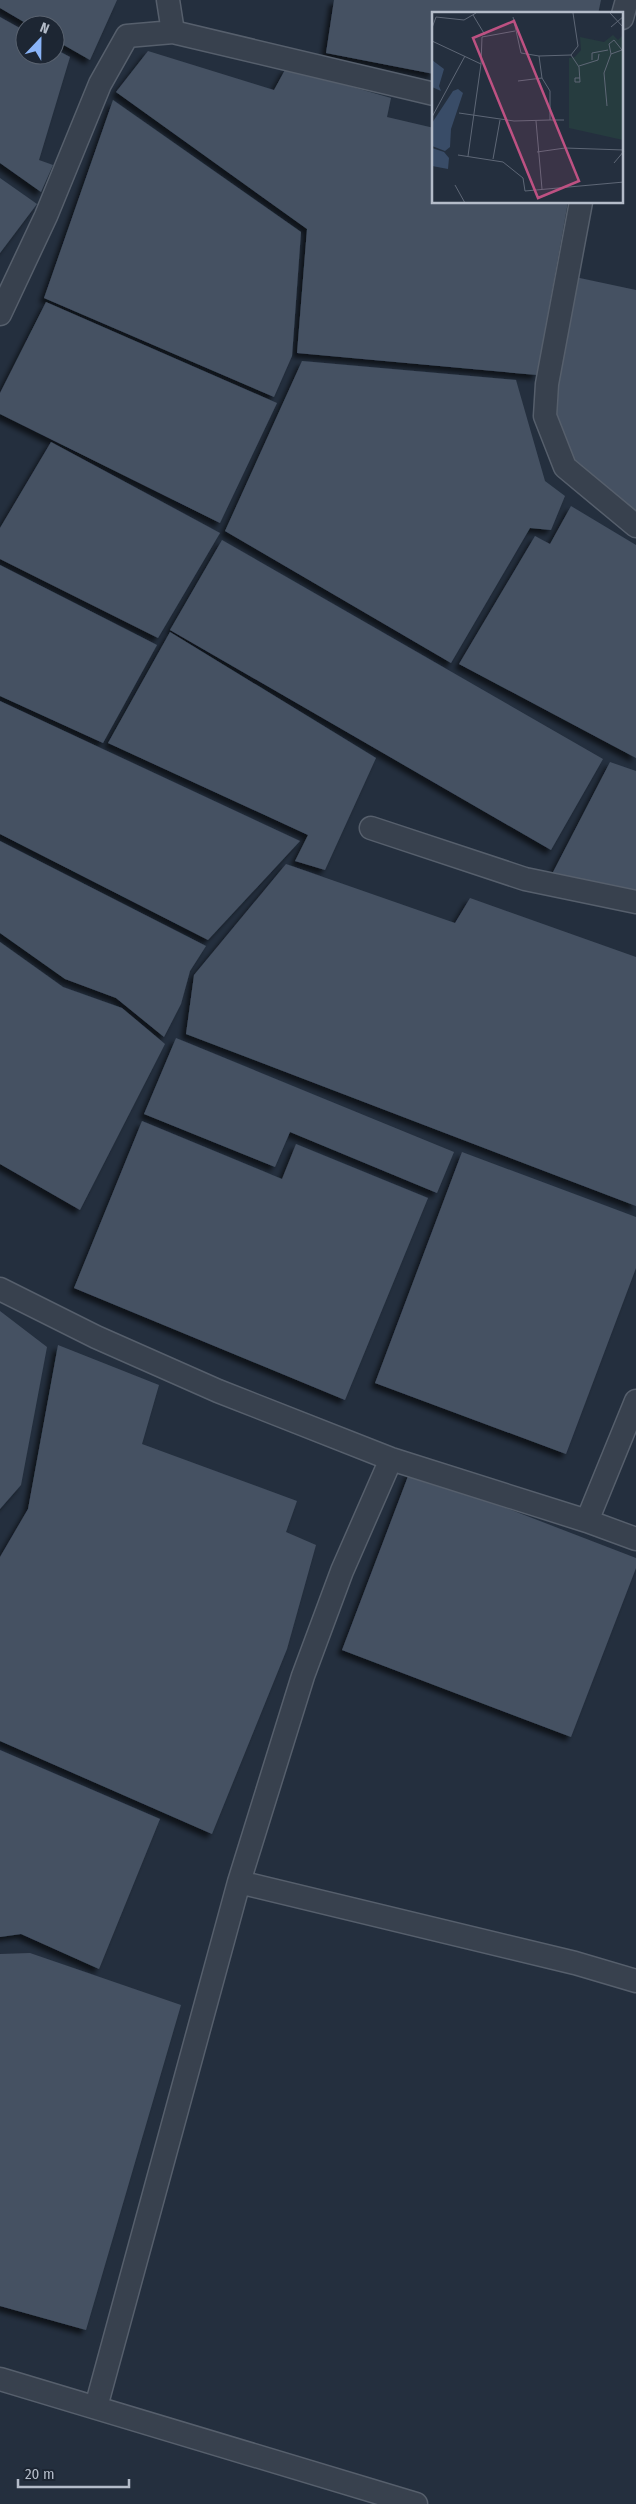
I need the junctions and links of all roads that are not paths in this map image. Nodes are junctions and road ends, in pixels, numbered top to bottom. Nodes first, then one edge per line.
1 (168, 0) edge
2 (173, 32) junction
3 (432, 94) edge
4 (581, 204) edge
5 (0, 314) edge
6 (636, 526) edge
7 (371, 828) dead end
8 (636, 902) edge
9 (0, 1289) edge
10 (636, 1401) edge
11 (391, 1460) junction
12 (587, 1521) junction
13 (636, 1539) edge
14 (239, 1882) junction
15 (636, 1980) edge
16 (0, 2380) edge
17 (96, 2407) junction
18 (416, 2504) edge

1 - 2 lane
2 - 3 lane
2 - 5 lane
4 - 6 lane
7 - 8 lane
9 - 11 lane
10 - 12 lane
11 - 12 lane
11 - 14 lane
12 - 13 lane
14 - 15 lane
14 - 17 lane
16 - 17 lane
17 - 18 lane

